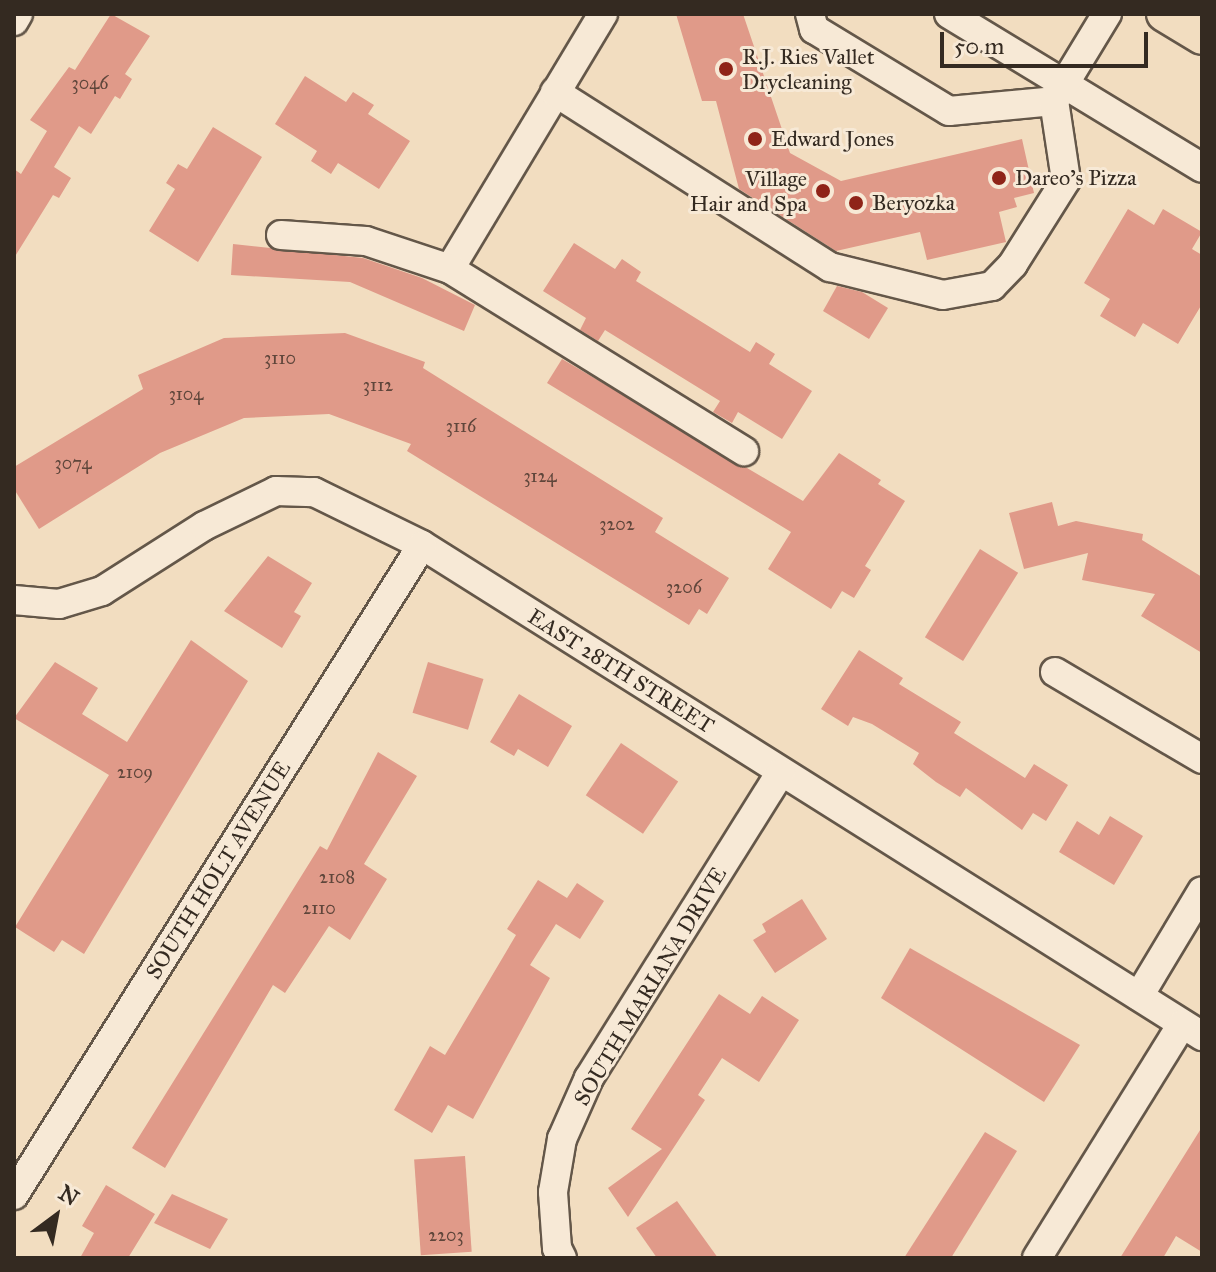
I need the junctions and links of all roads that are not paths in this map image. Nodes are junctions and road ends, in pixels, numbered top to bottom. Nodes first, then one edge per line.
1 (18, 14) edge
2 (603, 14) edge
3 (810, 14) edge
4 (949, 14) edge
5 (1107, 14) edge
6 (1164, 14) edge
7 (14, 21) edge
8 (1202, 37) edge
9 (555, 92) junction
10 (1059, 92) junction
11 (1202, 168) edge
12 (281, 235) dead end
13 (450, 269) junction
14 (744, 451) dead end
15 (422, 545) junction
16 (14, 600) edge
17 (1055, 672) dead end
18 (1202, 759) edge
19 (780, 773) junction
20 (1202, 891) edge
21 (1139, 996) junction
22 (1192, 1030) edge
23 (14, 1195) edge
24 (562, 1258) edge
25 (1037, 1258) edge

1 - 7 street
2 - 9 street
3 - 10 street
4 - 10 street
5 - 10 street
6 - 8 main road
9 - 10 street
9 - 13 street
10 - 11 street
12 - 13 street
13 - 14 street
15 - 16 street, EAST 28TH STREET
15 - 19 street, EAST 28TH STREET
15 - 23 street, SOUTH HOLT AVENUE
17 - 18 street
19 - 21 street, EAST 28TH STREET
19 - 24 street, SOUTH MARIANA DRIVE
20 - 21 street
21 - 22 street, EAST 28TH STREET
22 - 25 street

